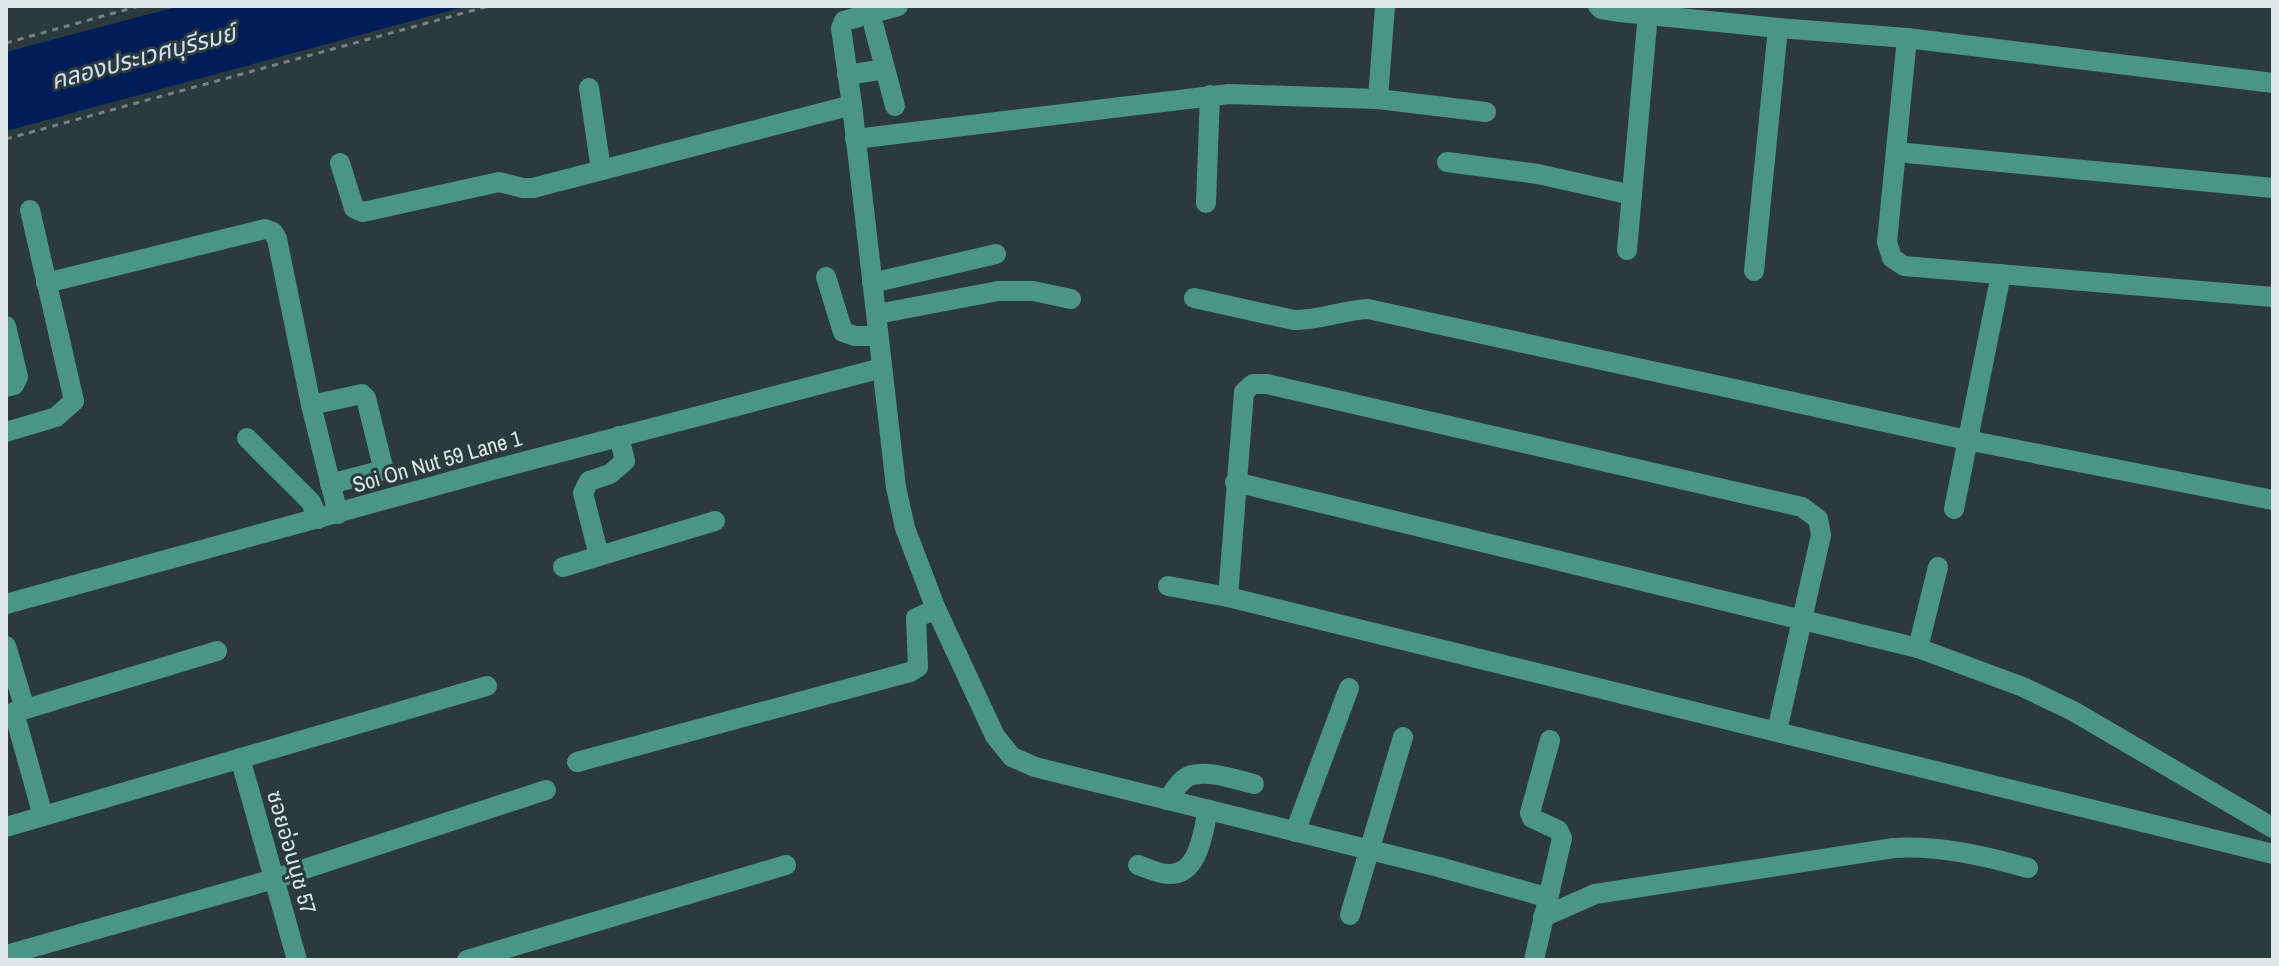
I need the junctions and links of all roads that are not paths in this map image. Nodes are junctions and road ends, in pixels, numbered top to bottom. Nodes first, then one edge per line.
1 (898, 6) edge
2 (1385, 6) edge
3 (1598, 6) edge
4 (1648, 13) junction
5 (874, 27) dead end
6 (1778, 28) junction
7 (1907, 38) junction
8 (885, 69) junction
9 (847, 75) junction
10 (2273, 83) edge
11 (589, 88) dead end
12 (1217, 95) junction
13 (1378, 99) junction
14 (852, 105) junction
15 (895, 106) dead end
16 (1486, 112) dead end
17 (855, 139) junction
18 (1896, 152) junction
19 (1447, 162) dead end
20 (340, 163) dead end
21 (601, 170) junction
22 (2273, 188) edge
23 (1632, 195) junction
24 (1206, 203) dead end
25 (30, 210) dead end
26 (1627, 250) dead end
27 (996, 254) dead end
28 (1754, 271) dead end
29 (2001, 274) junction
30 (826, 277) dead end
31 (46, 283) junction
32 (872, 283) junction
33 (2273, 297) edge
34 (1194, 298) dead end
35 (1071, 299) dead end
36 (877, 314) junction
37 (6, 326) edge
38 (878, 336) junction
39 (882, 368) junction
40 (6, 387) edge
41 (311, 405) junction
42 (6, 432) edge
43 (619, 436) junction
44 (247, 438) dead end
45 (1967, 440) junction
46 (1235, 482) junction
47 (330, 484) junction
48 (2273, 500) edge
49 (1954, 509) dead end
50 (328, 516) junction
51 (715, 521) dead end
52 (599, 556) junction
53 (563, 567) dead end
54 (1938, 567) dead end
55 (1168, 586) dead end
56 (1228, 597) junction
57 (6, 604) edge
58 (936, 609) junction
59 (1803, 619) junction
60 (6, 646) edge
61 (1918, 648) junction
62 (217, 651) dead end
63 (487, 686) dead end
64 (1349, 688) dead end
65 (15, 712) edge
66 (1777, 731) junction
67 (1403, 737) dead end
68 (1550, 740) dead end
69 (240, 758) junction
70 (577, 762) dead end
71 (1254, 784) dead end
72 (546, 790) dead end
73 (1168, 800) junction
74 (1208, 810) junction
75 (43, 816) junction
76 (6, 827) edge
77 (2273, 828) edge
78 (1295, 832) junction
79 (1368, 850) junction
80 (2273, 854) edge
81 (786, 865) dead end
82 (1138, 865) dead end
83 (2028, 868) dead end
84 (274, 879) junction
85 (1544, 907) junction
86 (1350, 915) dead end
87 (6, 955) edge
88 (297, 960) edge
89 (467, 960) edge
90 (1534, 960) edge

1 - 9 street
2 - 13 street
3 - 4 street
4 - 6 street
4 - 23 street
5 - 8 street
6 - 7 street
6 - 28 street
7 - 10 street
7 - 18 street
8 - 9 street
8 - 15 street
9 - 14 street
11 - 21 street
12 - 13 street
12 - 17 street
12 - 24 street
13 - 16 street
14 - 17 street
14 - 21 street
17 - 32 street
18 - 22 street
18 - 29 street
19 - 23 street
20 - 21 street
23 - 26 street
25 - 31 street
27 - 32 street
29 - 33 street
29 - 45 street
30 - 38 street
31 - 41 street
31 - 42 street
32 - 36 street
34 - 45 street
35 - 36 street
36 - 38 street
37 - 40 street
38 - 39 street
39 - 43 street, Soi On Nut 59 Lane 1
39 - 58 street
41 - 47 street
41 - 47 street
43 - 50 street, Soi On Nut 59 Lane 1
43 - 52 street
44 - 50 street
45 - 48 street
45 - 49 street
46 - 56 street
46 - 59 street
46 - 59 street
47 - 50 street
50 - 57 street, Soi On Nut 59 Lane 1
51 - 52 street
52 - 53 street
54 - 61 street
55 - 56 street
56 - 66 street
58 - 70 street
58 - 73 street
59 - 61 street
59 - 66 street
60 - 65 street
61 - 77 street
62 - 65 street
63 - 69 street
64 - 78 street
65 - 75 street
66 - 80 street
67 - 79 street
68 - 85 street
69 - 75 street
69 - 84 street, ซอยอ่อนนุช 57
71 - 73 street
72 - 84 street
73 - 74 street
74 - 78 street
74 - 82 street
75 - 76 street
78 - 79 street
79 - 85 street
79 - 86 street
81 - 89 street
83 - 85 street
84 - 87 street
84 - 88 street, ซอยอ่อนนุช 57
85 - 90 street

